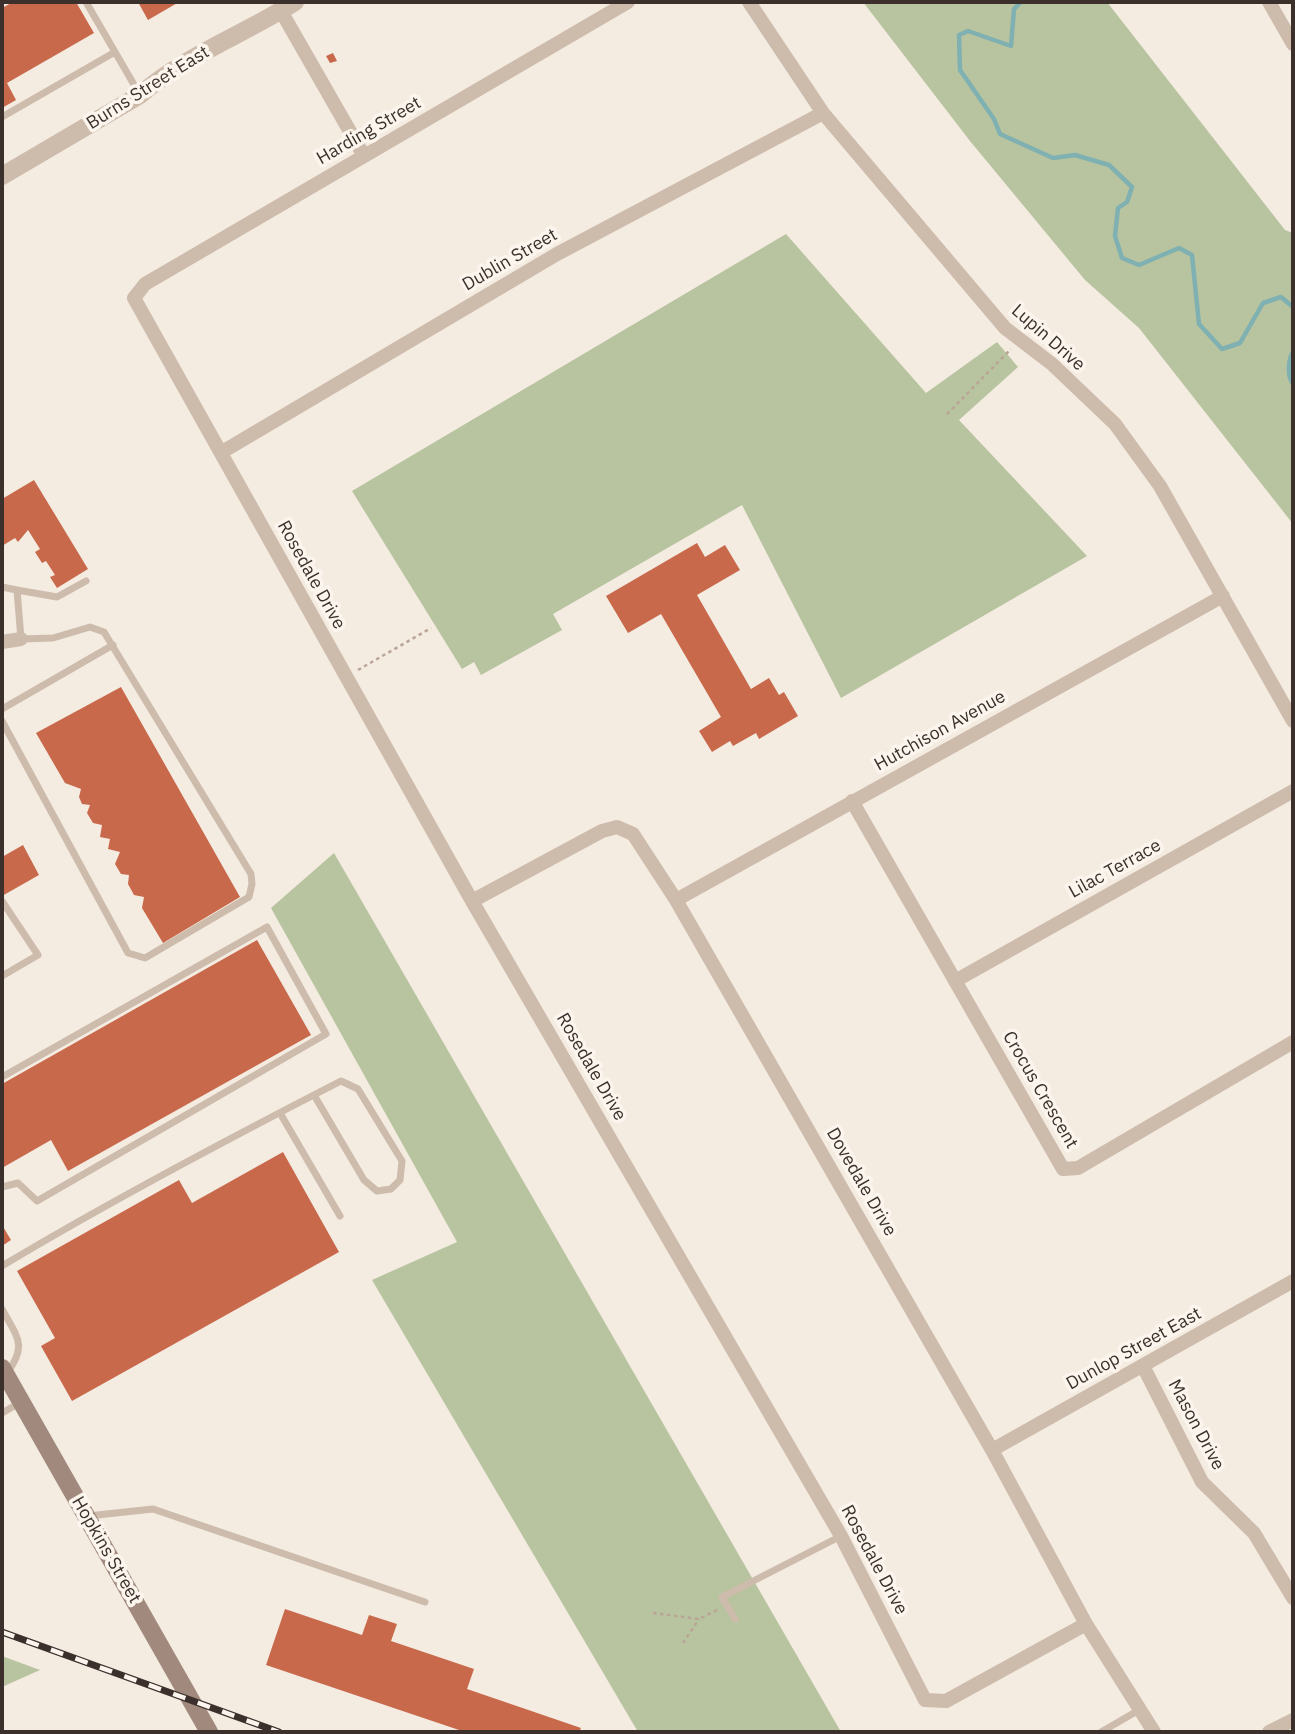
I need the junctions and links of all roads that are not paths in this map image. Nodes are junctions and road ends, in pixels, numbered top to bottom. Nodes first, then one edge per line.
1 (86, 2) edge
2 (628, 2) edge
3 (749, 2) edge
4 (1269, 2) edge
5 (288, 6) edge
6 (1293, 44) edge
7 (115, 52) junction
8 (140, 95) junction
9 (823, 113) junction
10 (2, 117) edge
11 (364, 156) junction
12 (3, 172) edge
13 (134, 298) joint
14 (222, 452) junction
15 (86, 581) dead end
16 (2, 587) edge
17 (17, 590) junction
18 (1223, 596) junction
19 (21, 639) junction
20 (2, 642) edge
21 (113, 645) junction
22 (2, 709) edge
23 (2, 721) edge
24 (1293, 721) edge
25 (1293, 790) edge
26 (852, 802) junction
27 (676, 900) junction
28 (2, 901) edge
29 (472, 901) junction
30 (2, 976) edge
31 (955, 981) junction
32 (1293, 1042) edge
33 (2, 1077) edge
34 (314, 1095) junction
35 (280, 1113) junction
36 (2, 1188) edge
37 (340, 1216) dead end
38 (2, 1266) edge
39 (1293, 1281) edge
40 (2, 1309) edge
41 (1143, 1366) junction
42 (4, 1372) edge
43 (21, 1402) junction
44 (2, 1413) edge
45 (992, 1450) junction
46 (87, 1517) junction
47 (841, 1536) junction
48 (1293, 1598) edge
49 (425, 1602) dead end
50 (734, 1619) dead end
51 (1086, 1624) junction
52 (1139, 1710) junction
53 (1293, 1720) edge
54 (209, 1732) edge
55 (1101, 1732) edge
56 (1154, 1732) edge
57 (1269, 1732) edge

1 - 7 lane
2 - 11 street, Harding Street
3 - 9 street, Lupin Drive
4 - 6 street
5 - 8 street, Burns Street East
5 - 11 street
7 - 8 lane
7 - 10 lane
8 - 12 street, Burns Street East
9 - 14 street, Dublin Street
9 - 18 street, Lupin Drive
11 - 13 street, Harding Street
13 - 14 street, Rosedale Drive
14 - 29 street, Rosedale Drive
15 - 17 lane
16 - 17 lane
17 - 19 lane
18 - 24 street, Lupin Drive
18 - 26 street, Hutchison Avenue
19 - 20 street
19 - 21 lane
21 - 22 lane
21 - 23 lane
25 - 31 street, Lilac Terrace
26 - 27 street, Hutchison Avenue
26 - 31 street, Crocus Crescent
27 - 29 street, Dovedale Drive
27 - 45 street, Dovedale Drive
28 - 30 lane
29 - 47 street, Rosedale Drive
31 - 32 street, Crocus Crescent
33 - 36 lane
34 - 34 lane
34 - 35 lane
35 - 37 lane
35 - 38 lane
39 - 41 street, Dunlop Street East
40 - 42 lane
41 - 45 street, Dunlop Street East
41 - 48 street, Mason Drive
42 - 43 main road, Hopkins Street
43 - 44 lane
43 - 46 main road, Hopkins Street
45 - 51 street, Dovedale Drive
46 - 49 lane
46 - 54 main road, Hopkins Street
47 - 50 lane
47 - 51 street, Rosedale Drive
51 - 52 street, Dovedale Drive
52 - 55 lane
52 - 56 street, Dovedale Drive
53 - 57 street

